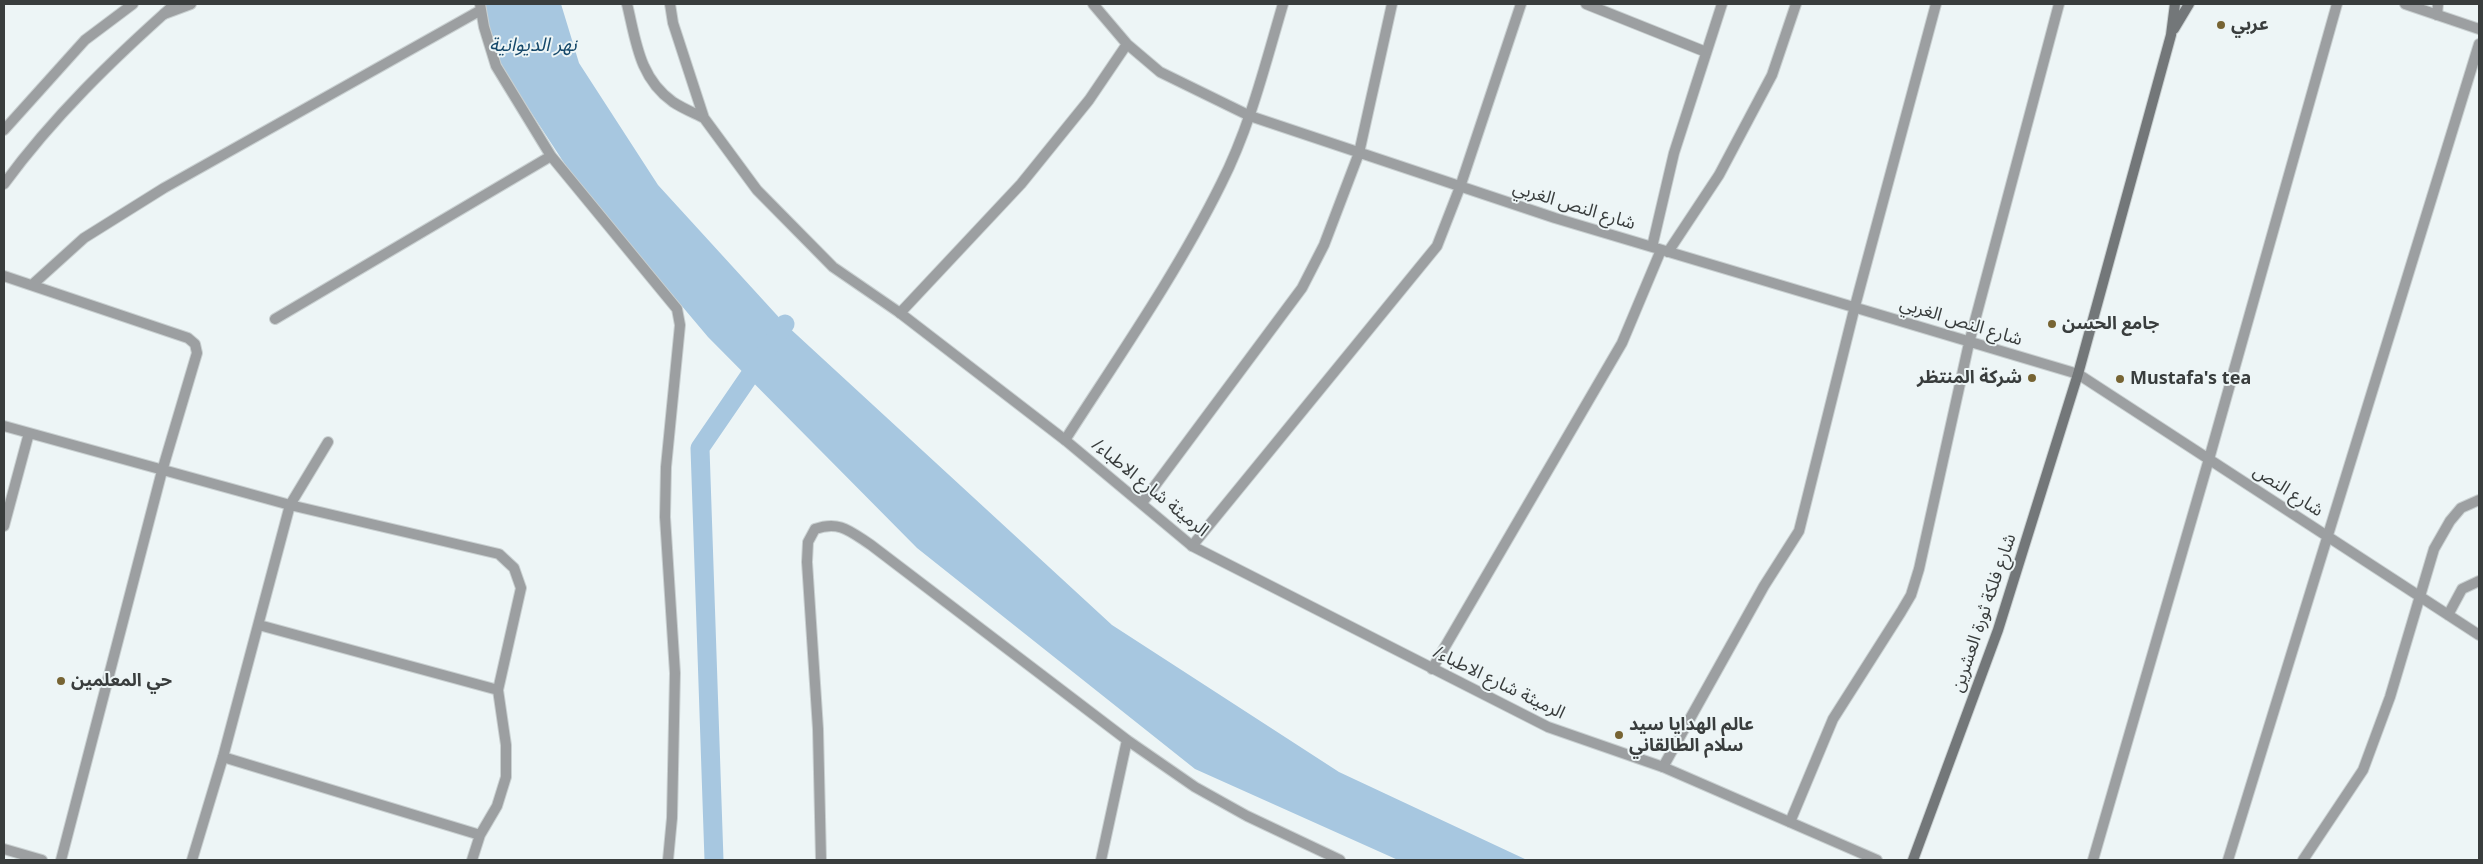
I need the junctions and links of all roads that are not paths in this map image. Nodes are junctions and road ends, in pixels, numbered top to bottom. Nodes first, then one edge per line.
1 (133, 4) edge
2 (175, 4) edge
3 (191, 4) edge
4 (627, 4) edge
5 (670, 4) edge
6 (1093, 4) edge
7 (1283, 4) edge
8 (1392, 4) edge
9 (1521, 4) edge
10 (1586, 4) edge
11 (1722, 4) edge
12 (1796, 4) edge
13 (1936, 4) edge
14 (2059, 4) edge
15 (2175, 4) edge
16 (2189, 4) edge
17 (2337, 4) edge
18 (2405, 4) edge
19 (2438, 4) edge
20 (480, 7) edge
21 (163, 15) junction
22 (2437, 15) junction
23 (2479, 29) edge
24 (2171, 35) junction
25 (1127, 44) junction
26 (2479, 44) edge
27 (1706, 52) junction
28 (1250, 116) junction
29 (704, 118) junction
30 (4, 130) edge
31 (1359, 153) junction
32 (551, 156) junction
33 (4, 184) edge
34 (1460, 187) junction
35 (1660, 250) junction
36 (4, 276) edge
37 (32, 285) junction
38 (1855, 306) junction
39 (900, 313) junction
40 (275, 319) dead end
41 (1969, 343) junction
42 (2078, 374) junction
43 (4, 426) edge
44 (29, 433) junction
45 (1065, 440) junction
46 (328, 442) dead end
47 (2209, 459) junction
48 (162, 471) junction
49 (2479, 500) edge
50 (1142, 503) junction
51 (290, 505) junction
52 (4, 526) edge
53 (2327, 536) junction
54 (1192, 546) junction
55 (2479, 581) edge
56 (2419, 596) junction
57 (2448, 615) junction
58 (259, 626) junction
59 (2479, 636) edge
60 (1432, 668) junction
61 (498, 690) junction
62 (1127, 740) junction
63 (223, 757) junction
64 (1663, 767) junction
65 (1790, 822) junction
66 (480, 835) junction
67 (9, 854) edge
68 (42, 860) edge
69 (61, 860) edge
70 (192, 860) edge
71 (472, 860) edge
72 (668, 860) edge
73 (821, 860) edge
74 (1101, 860) edge
75 (1340, 860) edge
76 (1876, 860) edge
77 (1913, 860) edge
78 (2093, 860) edge
79 (2228, 860) edge
80 (2303, 860) edge

1 - 30 street
2 - 21 street
3 - 21 street
4 - 29 street
5 - 29 street, /الرميثة شارع الاطباء
6 - 25 street, شارع النص الغربي
7 - 28 street
8 - 31 street
9 - 34 street
10 - 27 street
11 - 27 street
12 - 35 street
13 - 38 street
14 - 41 street
15 - 24 main road
16 - 24 main road
17 - 47 street
18 - 22 street
19 - 22 street
20 - 32 street
20 - 37 street
21 - 33 street
22 - 23 street
24 - 42 main road, شارع فلكة ثورة العشرين
25 - 28 street, شارع النص الغربي
25 - 39 street
26 - 53 street
27 - 35 street
28 - 31 street, شارع النص الغربي
28 - 45 street
29 - 39 street, /الرميثة شارع الاطباء
31 - 34 street, شارع النص الغربي
31 - 50 street
32 - 40 street
32 - 72 street
34 - 35 street, شارع النص الغربي
34 - 54 street
35 - 38 street, شارع النص الغربي
35 - 60 street
36 - 37 street
37 - 48 street
38 - 41 street, شارع النص الغربي
38 - 64 street
39 - 45 street, /الرميثة شارع الاطباء
41 - 42 street, شارع النص الغربي
41 - 65 street
42 - 47 street, شارع النص
42 - 77 main road, شارع فلكة ثورة العشرين
43 - 44 street
44 - 48 street
44 - 52 street
45 - 50 street, /الرميثة شارع الاطباء
46 - 51 street
47 - 53 street, شارع النص
47 - 78 street
48 - 51 street
48 - 69 street
49 - 56 street
50 - 54 street, /الرميثة شارع الاطباء
51 - 58 street
51 - 61 street
53 - 56 street, شارع النص
53 - 79 street
54 - 60 street, /الرميثة شارع الاطباء
55 - 57 street
56 - 57 street, شارع النص
56 - 80 street
57 - 59 street, شارع النص
58 - 61 street
58 - 63 street
60 - 64 street, /الرميثة شارع الاطباء
61 - 66 street
62 - 73 street
62 - 74 street
62 - 75 street
63 - 66 street
63 - 70 street
64 - 65 street, /الرميثة شارع الاطباء
65 - 76 street, /الرميثة شارع الاطباء
66 - 71 street
67 - 68 street

